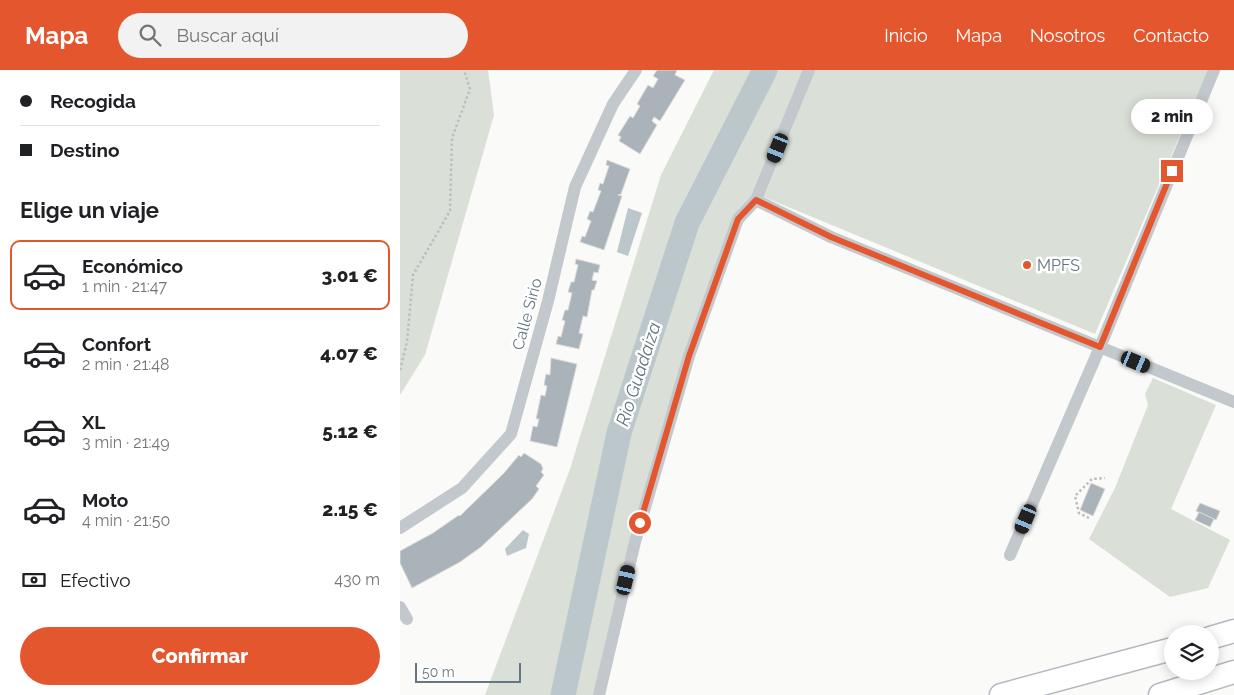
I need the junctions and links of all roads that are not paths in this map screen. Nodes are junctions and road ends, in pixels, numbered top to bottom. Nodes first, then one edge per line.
1 (636, 70) edge
2 (809, 70) edge
3 (1214, 70) edge
4 (756, 200) junction
5 (1100, 347) junction
6 (1234, 402) edge
7 (400, 528) edge
8 (1010, 555) dead end
9 (400, 607) edge
10 (407, 620) dead end
11 (1234, 631) edge
12 (1219, 635) edge
13 (1164, 651) edge
14 (1234, 672) edge
15 (599, 695) edge
16 (1001, 695) edge
17 (1160, 695) edge

1 - 7 street, Calle Sirio
2 - 4 street
3 - 5 street
4 - 5 street
4 - 15 street
5 - 6 street
5 - 8 street
9 - 10 street
11 - 12 highway
13 - 16 highway
14 - 17 highway

